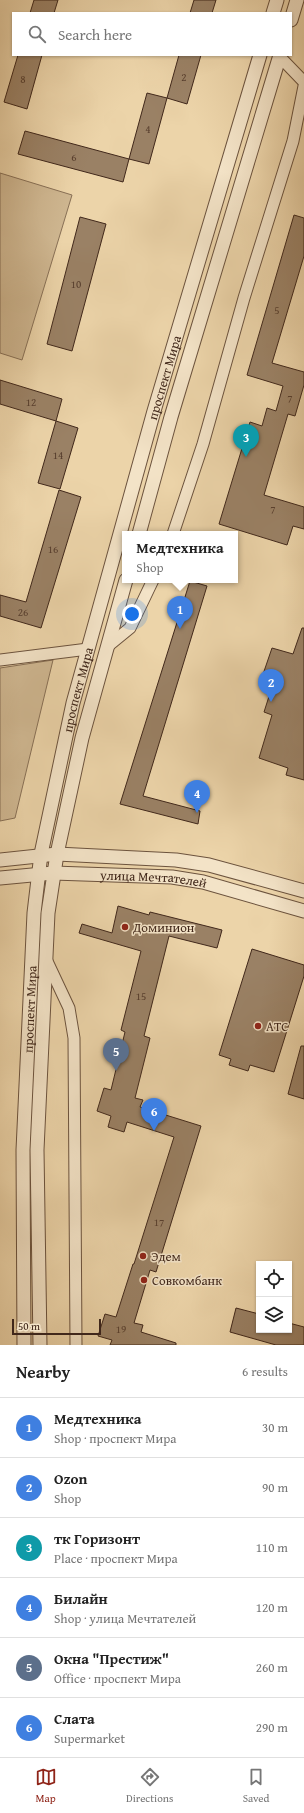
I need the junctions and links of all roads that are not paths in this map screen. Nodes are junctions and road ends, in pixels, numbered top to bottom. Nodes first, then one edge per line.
1 (277, 0) edge
2 (298, 0) edge
3 (273, 12) edge
4 (292, 17) edge
5 (260, 56) edge
6 (280, 56) edge
7 (304, 82) edge
8 (304, 86) edge
9 (140, 531) edge
10 (174, 531) edge
11 (125, 583) edge
12 (152, 583) edge
13 (108, 646) junction
14 (88, 649) junction
15 (0, 660) edge
16 (41, 854) junction
17 (57, 854) junction
18 (0, 860) edge
19 (53, 873) junction
20 (37, 874) junction
21 (0, 878) edge
22 (304, 891) edge
23 (304, 911) edge
24 (46, 959) junction
25 (24, 1345) edge
26 (40, 1345) edge
27 (76, 1345) edge

1 - 3 street
2 - 4 street
5 - 14 street, проспект Мира
6 - 7 street
6 - 9 street, проспект Мира
8 - 10 street
11 - 13 street, проспект Мира
12 - 13 street
13 - 17 street, проспект Мира
14 - 15 street
14 - 16 street, проспект Мира
16 - 17 street, улица Мечтателей
16 - 18 street, улица Мечтателей
16 - 20 street, проспект Мира
17 - 19 street, проспект Мира
17 - 22 street, улица Мечтателей
19 - 20 street, улица Мечтателей
19 - 23 street, улица Мечтателей
19 - 24 street, проспект Мира
20 - 21 street, улица Мечтателей
20 - 25 street, проспект Мира
24 - 26 street, проспект Мира
24 - 27 street

